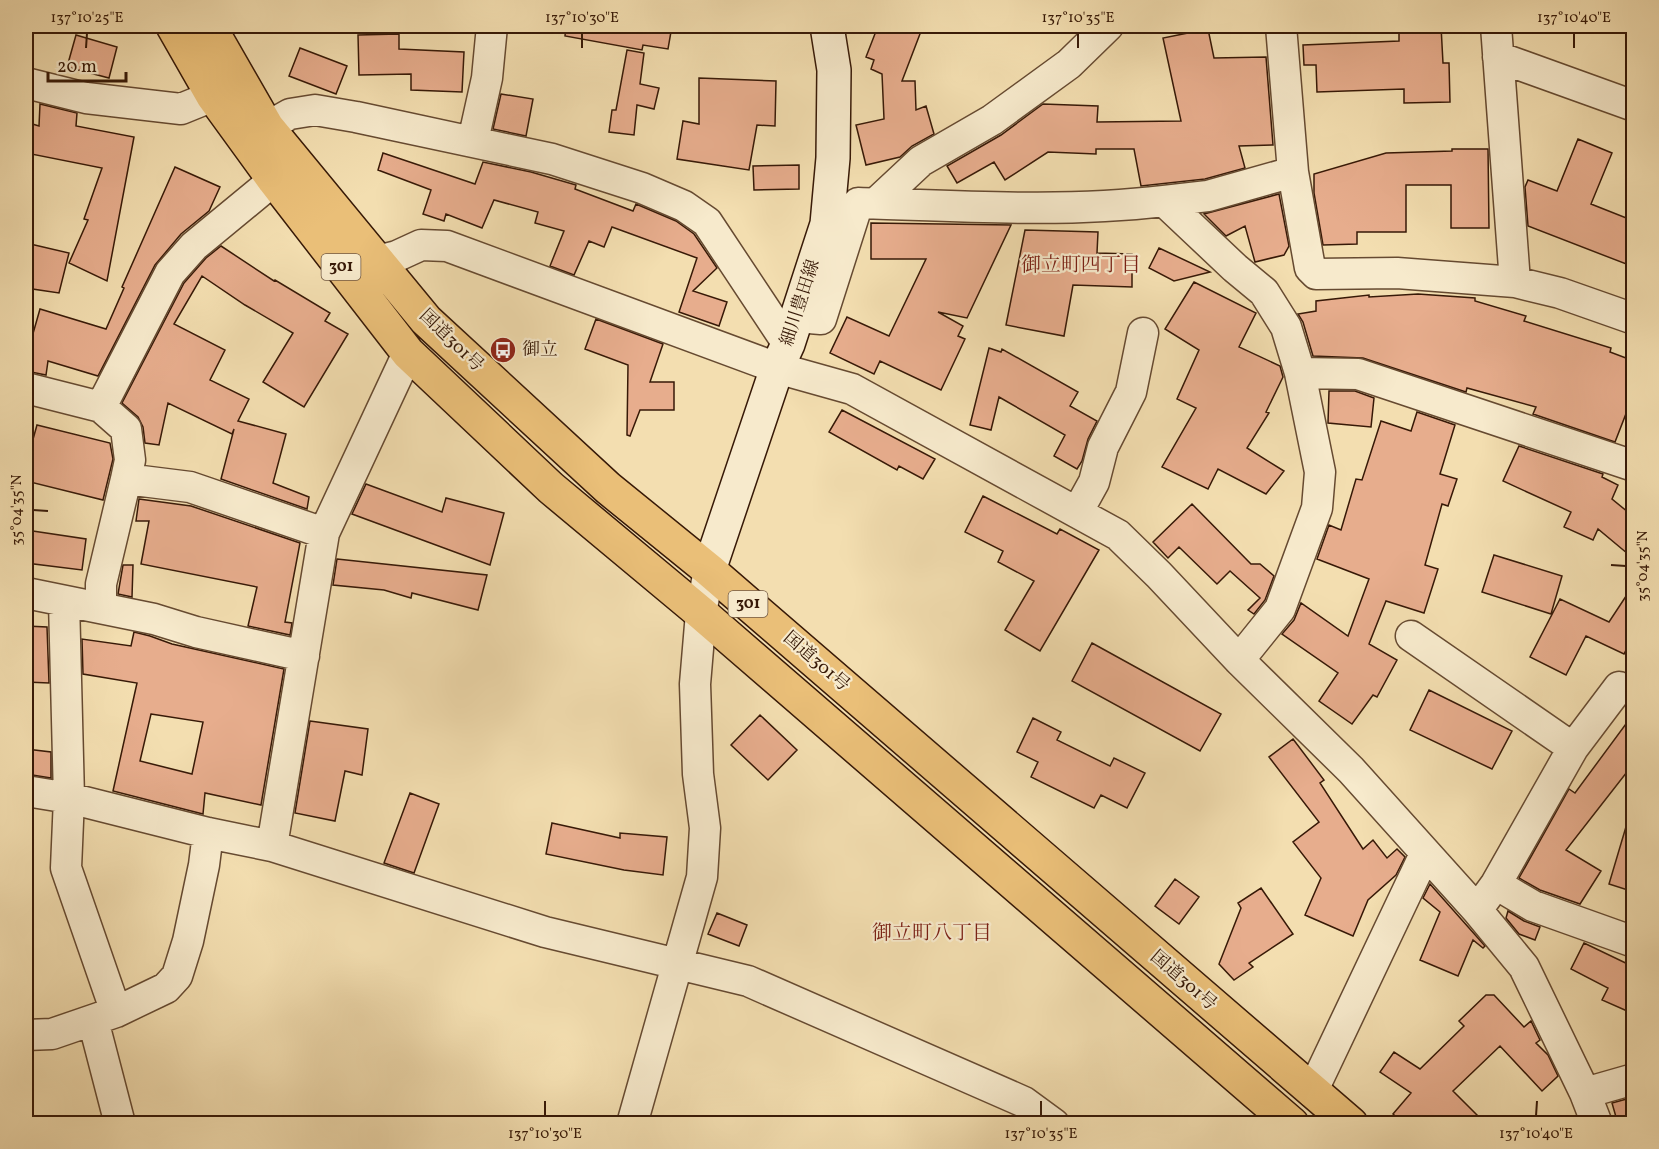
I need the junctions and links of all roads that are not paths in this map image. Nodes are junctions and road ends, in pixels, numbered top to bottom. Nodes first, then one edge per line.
1 (173, 26) edge
2 (209, 26) edge
3 (492, 26) edge
4 (827, 26) edge
5 (1108, 26) edge
6 (1281, 26) edge
7 (1496, 26) edge
8 (1498, 57) junction
9 (26, 83) edge
10 (213, 96) junction
11 (1634, 106) edge
12 (267, 126) junction
13 (473, 141) junction
14 (1293, 172) junction
15 (274, 180) junction
16 (1164, 201) junction
17 (876, 203) junction
18 (377, 261) junction
19 (1515, 282) junction
20 (1634, 319) edge
21 (1143, 333) dead end
22 (788, 343) junction
23 (408, 353) junction
24 (1300, 373) junction
25 (26, 388) edge
26 (101, 407) junction
27 (1634, 466) edge
28 (126, 479) junction
29 (1078, 511) junction
30 (324, 533) junction
31 (709, 570) junction
32 (26, 593) edge
33 (64, 601) junction
34 (101, 608) junction
35 (701, 613) junction
36 (1412, 636) dead end
37 (304, 656) junction
38 (1239, 660) junction
39 (1618, 687) dead end
40 (1573, 748) junction
41 (26, 791) edge
42 (69, 798) junction
43 (208, 833) junction
44 (272, 846) junction
45 (1425, 854) junction
46 (1496, 884) junction
47 (1477, 910) junction
48 (1634, 942) edge
49 (676, 964) junction
50 (104, 1016) junction
51 (26, 1035) edge
52 (1634, 1079) edge
53 (1312, 1092) junction
54 (1586, 1093) junction
55 (1292, 1123) edge
56 (120, 1124) edge
57 (632, 1124) edge
58 (1054, 1124) edge
59 (1351, 1124) edge
60 (1597, 1124) edge

1 - 10 highway, 国道301号 / 301
2 - 12 highway, 国道301号 / 301
3 - 13 street
4 - 22 main road, 細川豊田線
5 - 17 street
6 - 14 street
7 - 8 street
8 - 11 street
8 - 19 street
9 - 10 street
10 - 15 highway, 国道301号 / 301
12 - 13 street
12 - 18 highway, 国道301号 / 301
13 - 22 street
14 - 16 street
14 - 19 street
15 - 23 highway, 国道301号 / 301
15 - 26 street
16 - 17 street
16 - 24 street
17 - 22 street
18 - 22 street
18 - 31 highway, 国道301号 / 301
19 - 20 street
21 - 29 street
22 - 29 street
22 - 31 main road, 細川豊田線
23 - 30 street
23 - 35 highway, 国道301号 / 301
24 - 27 street
24 - 38 street
25 - 26 street
26 - 28 street
28 - 30 street
28 - 34 street
29 - 38 street
30 - 37 street
31 - 35 street
31 - 53 highway, 国道301号 / 301
32 - 33 street
33 - 34 street
33 - 42 street
34 - 37 street
35 - 49 street
35 - 55 highway, 国道301号 / 301
36 - 40 street
37 - 44 street
38 - 45 street
39 - 40 street
40 - 46 street
41 - 42 street
42 - 43 street
42 - 50 street
43 - 44 street
43 - 50 street
44 - 49 street
45 - 47 street
45 - 53 street
46 - 47 street
46 - 48 street
47 - 54 street
49 - 57 street
49 - 58 street
50 - 51 street
50 - 56 street
52 - 54 street
53 - 59 highway, 国道301号 / 301
54 - 60 street

